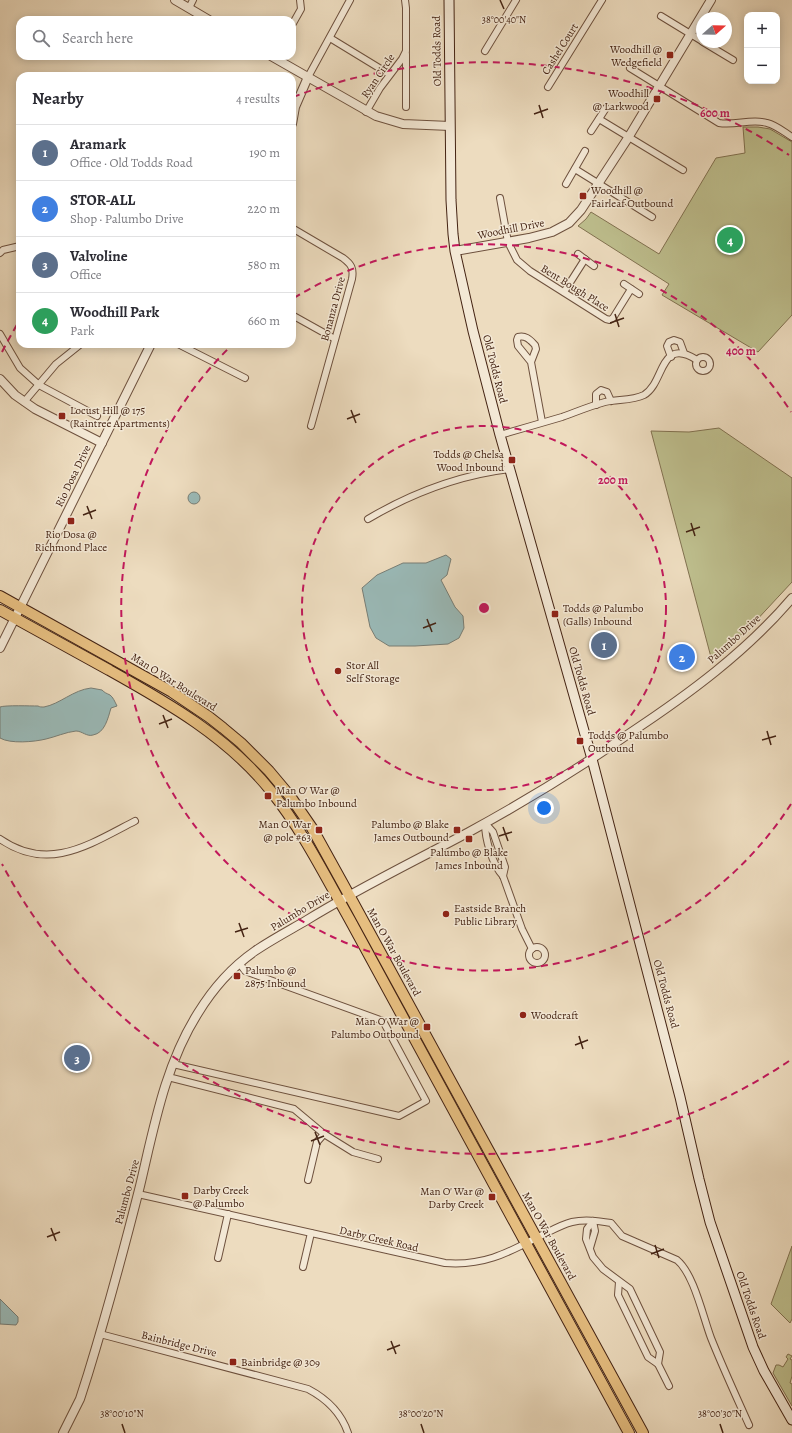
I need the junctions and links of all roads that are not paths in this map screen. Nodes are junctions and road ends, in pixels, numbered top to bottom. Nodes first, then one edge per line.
1 (175, 0) edge
2 (194, 0) edge
3 (300, 0) edge
4 (350, 0) edge
5 (405, 0) edge
6 (448, 0) edge
7 (516, 0) edge
8 (602, 0) edge
9 (712, 0) edge
10 (188, 8) junction
11 (202, 16) edge
12 (661, 16) dead end
13 (296, 18) edge
14 (691, 34) junction
15 (330, 38) junction
16 (696, 38) edge
17 (712, 48) edge
18 (406, 51) junction
19 (485, 51) dead end
20 (280, 60) edge
21 (733, 60) dead end
22 (630, 68) dead end
23 (389, 74) junction
24 (308, 77) junction
25 (659, 85) junction
26 (548, 87) dead end
27 (296, 105) edge
28 (406, 107) dead end
29 (606, 108) dead end
30 (366, 112) junction
31 (599, 119) junction
32 (450, 126) junction
33 (591, 131) dead end
34 (792, 137) edge
35 (628, 138) junction
36 (585, 151) dead end
37 (575, 169) junction
38 (683, 170) dead end
39 (566, 184) dead end
40 (598, 184) junction
41 (500, 198) dead end
42 (652, 217) dead end
43 (296, 230) edge
44 (508, 242) junction
45 (16, 247) edge
46 (455, 251) junction
47 (0, 253) edge
48 (578, 254) dead end
49 (585, 259) junction
50 (594, 266) dead end
51 (624, 284) dead end
52 (631, 289) junction
53 (564, 292) junction
54 (639, 294) dead end
55 (296, 317) edge
56 (0, 334) edge
57 (335, 339) junction
58 (76, 348) edge
59 (149, 348) edge
60 (186, 348) edge
61 (684, 353) junction
62 (671, 357) junction
63 (697, 360) dead end
64 (531, 362) dead end
65 (245, 378) dead end
66 (0, 379) edge
67 (39, 385) junction
68 (611, 401) junction
69 (24, 402) junction
70 (596, 405) junction
71 (97, 416) dead end
72 (542, 422) junction
73 (312, 426) dead end
74 (500, 435) junction
75 (102, 443) junction
76 (510, 469) junction
77 (368, 519) dead end
78 (0, 596) edge
79 (792, 598) edge
80 (21, 608) junction
81 (0, 610) edge
82 (16, 619) junction
83 (0, 648) edge
84 (592, 759) junction
85 (136, 821) dead end
86 (485, 824) junction
87 (0, 839) edge
88 (349, 895) junction
89 (339, 901) junction
90 (532, 949) dead end
91 (240, 964) junction
92 (173, 1064) junction
93 (168, 1077) junction
94 (324, 1134) junction
95 (378, 1159) dead end
96 (308, 1180) dead end
97 (138, 1194) junction
98 (228, 1214) junction
99 (593, 1221) junction
100 (311, 1233) junction
101 (537, 1238) junction
102 (526, 1243) junction
103 (218, 1258) dead end
104 (303, 1267) dead end
105 (619, 1282) junction
106 (644, 1318) junction
107 (632, 1323) junction
108 (100, 1334) junction
109 (658, 1364) junction
110 (669, 1386) dead end
111 (792, 1420) edge
112 (749, 1426) dead end
113 (63, 1433) edge
114 (348, 1433) edge
115 (629, 1433) edge
116 (643, 1433) edge

1 - 10 street
2 - 10 street
3 - 13 street
4 - 15 street
5 - 18 street, Ryan Circle
6 - 32 main road, Old Todds Road
7 - 19 street
8 - 26 street, Cashel Court
9 - 14 street, Woodhill Drive
10 - 11 street
12 - 14 street
14 - 16 street
14 - 25 street, Woodhill Drive
15 - 23 street
15 - 24 street
17 - 21 street
18 - 23 street, Ryan Circle
18 - 28 street, Ryan Circle
20 - 24 street
22 - 25 street
23 - 30 street, Ryan Circle
24 - 27 street
24 - 30 street
25 - 34 street
25 - 35 street, Woodhill Drive
29 - 31 street
30 - 32 street
31 - 33 street
31 - 35 street
32 - 46 main road, Old Todds Road
35 - 38 street
35 - 40 street, Woodhill Drive
36 - 37 street
37 - 39 street
37 - 40 street
40 - 42 street
40 - 44 street, Woodhill Drive
41 - 44 street, Bent Bough Place
43 - 57 street, Bonanza Drive
44 - 46 street, Woodhill Drive
44 - 53 street, Bent Bough Place
45 - 47 street
46 - 74 main road, Old Todds Road
48 - 49 street
49 - 50 street
49 - 53 street
51 - 52 street
52 - 53 street, Bent Bough Place
52 - 54 street
55 - 57 street
56 - 67 street
57 - 73 street, Bonanza Drive
58 - 67 street
59 - 75 street, Rio Dosa Drive
60 - 65 street
61 - 62 street
61 - 62 street
61 - 63 street
62 - 68 street
64 - 72 street
66 - 69 street
67 - 69 street
67 - 71 street
68 - 70 street
68 - 70 street
69 - 75 street
70 - 72 street
72 - 74 street
74 - 76 main road, Old Todds Road
75 - 80 street, Rio Dosa Drive
76 - 77 street
76 - 84 main road, Old Todds Road
78 - 80 main road, Man O War Boulevard
79 - 84 street, Palumbo Drive
80 - 82 street, Rio Dosa Drive
80 - 88 main road, Man O War Boulevard
81 - 82 main road, Man O War Boulevard
82 - 83 street, Rio Dosa Drive
82 - 89 main road, Man O War Boulevard
84 - 86 street, Palumbo Drive
84 - 111 main road, Old Todds Road
85 - 87 street
86 - 88 street, Palumbo Drive
86 - 90 street
88 - 89 street, Palumbo Drive
88 - 101 main road, Man O War Boulevard
89 - 91 street, Palumbo Drive
89 - 102 main road, Man O War Boulevard
91 - 92 street, Palumbo Drive
91 - 92 street
92 - 93 street, Palumbo Drive
93 - 94 street
93 - 97 street, Palumbo Drive
94 - 95 street
94 - 96 street
97 - 98 street, Darby Creek Road
97 - 108 street, Palumbo Drive
98 - 100 street, Darby Creek Road
98 - 103 street
99 - 101 street, Darby Creek Road
99 - 105 street
99 - 112 street, Darby Creek Road
100 - 102 street, Darby Creek Road
100 - 104 street
101 - 102 street, Darby Creek Road
101 - 116 main road, Man O War Boulevard
102 - 115 main road, Man O War Boulevard
105 - 106 street
105 - 107 street
106 - 107 street
106 - 109 street
107 - 109 street
108 - 113 street, Palumbo Drive
108 - 114 street, Bainbridge Drive
109 - 110 street

